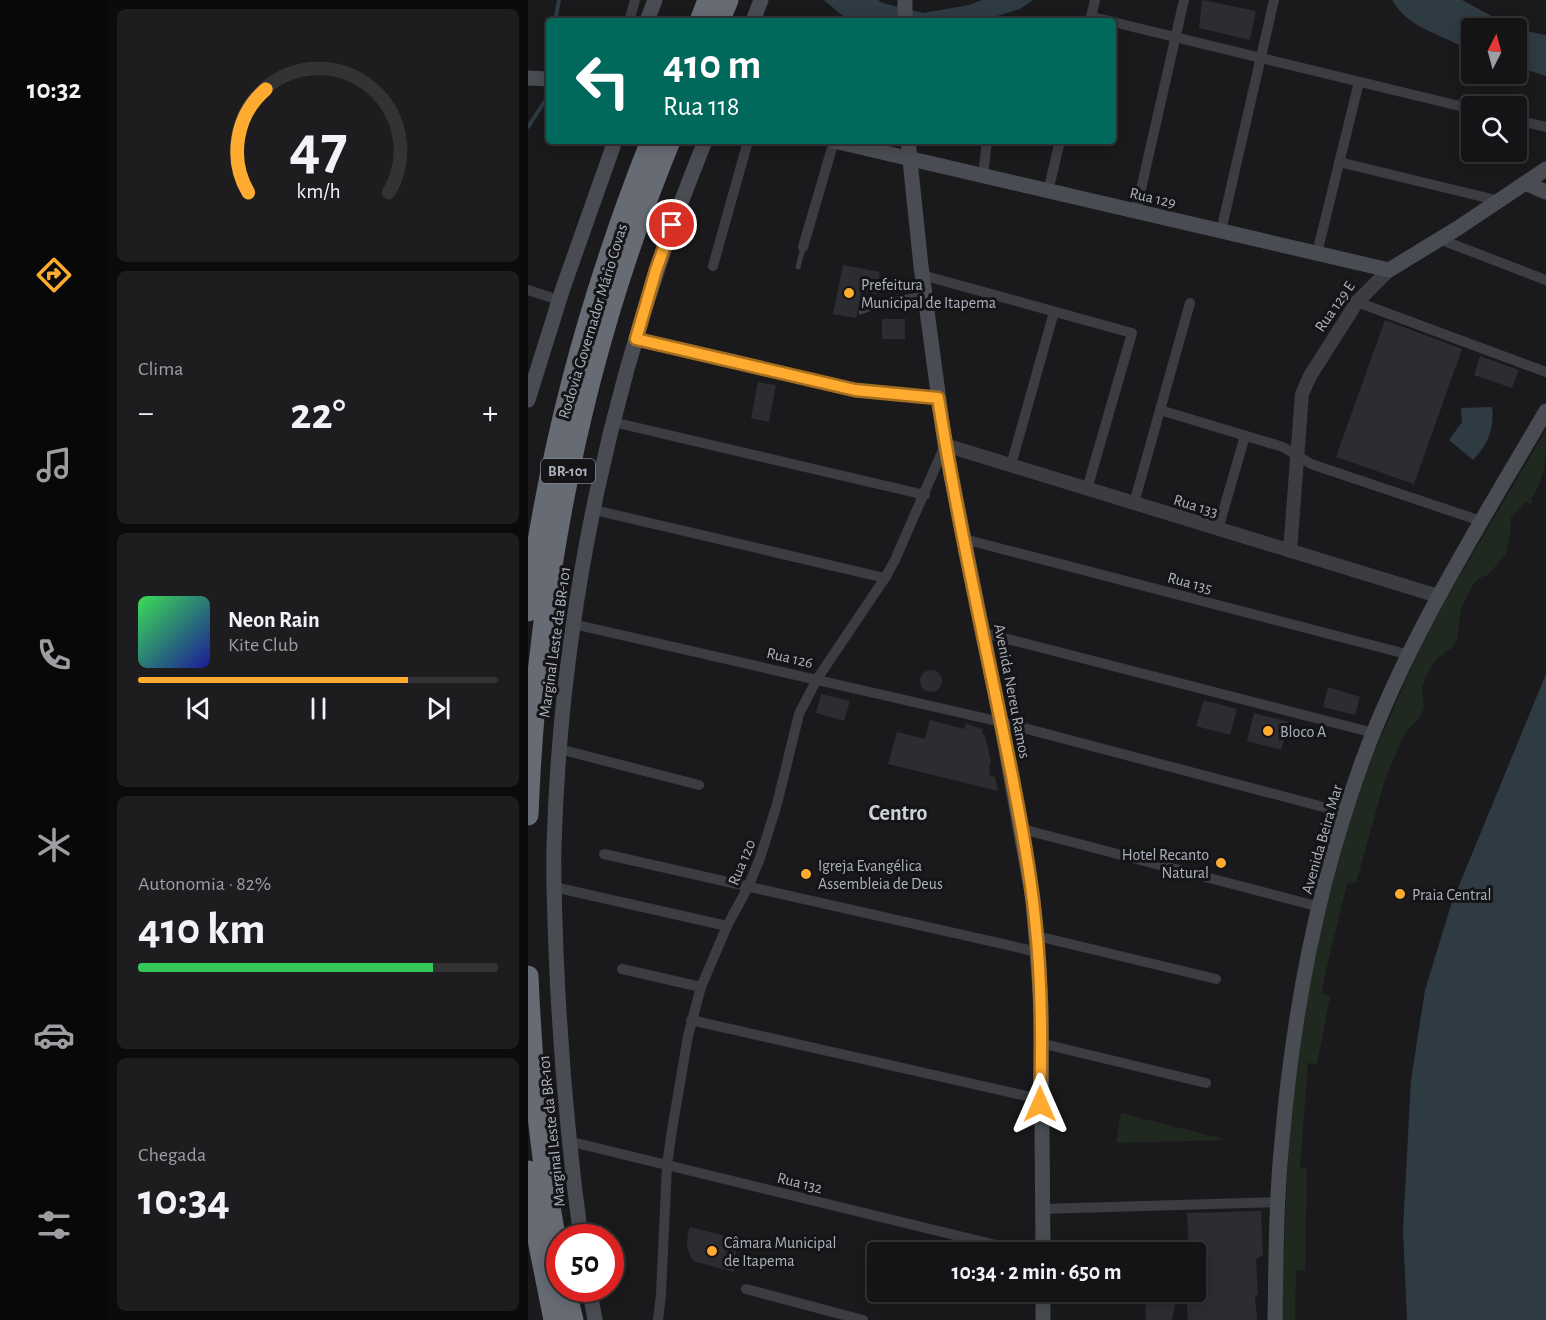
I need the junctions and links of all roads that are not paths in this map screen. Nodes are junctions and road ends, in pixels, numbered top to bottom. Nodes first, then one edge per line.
1 (635, 0) edge
2 (655, 0) edge
3 (708, 0) edge
4 (728, 0) edge
5 (761, 0) edge
6 (905, 0) edge
7 (1095, 0) edge
8 (1184, 0) edge
9 (1274, 0) edge
10 (631, 18) edge
11 (648, 18) edge
12 (701, 18) edge
13 (720, 18) edge
14 (754, 18) edge
15 (905, 18) edge
16 (1090, 18) edge
17 (1116, 23) edge
18 (1176, 37) junction
19 (1260, 58) junction
20 (528, 78) edge
21 (546, 79) edge
22 (1359, 82) junction
23 (1461, 106) edge
24 (1527, 123) edge
25 (1546, 127) edge
26 (614, 144) edge
27 (650, 144) edge
28 (669, 144) edge
29 (704, 144) edge
30 (747, 144) edge
31 (833, 144) edge
32 (847, 144) edge
33 (908, 144) edge
34 (987, 144) edge
35 (1059, 144) edge
36 (909, 158) junction
37 (1339, 162) junction
38 (1546, 169) edge
39 (983, 176) junction
40 (1525, 183) junction
41 (1048, 190) junction
42 (1546, 192) edge
43 (1500, 201) junction
44 (1136, 211) junction
45 (1221, 231) junction
46 (1439, 239) junction
47 (803, 247) joint
48 (1317, 253) junction
49 (713, 266) dead end
50 (798, 267) dead end
51 (1389, 270) junction
52 (922, 275) junction
53 (1546, 280) edge
54 (528, 290) edge
55 (924, 294) junction
56 (559, 300) junction
57 (1357, 302) junction
58 (1190, 303) dead end
59 (861, 312) dead end
60 (1054, 312) junction
61 (636, 339) junction
62 (1546, 372) edge
63 (938, 398) junction
64 (528, 400) edge
65 (1160, 410) junction
66 (1546, 411) edge
67 (613, 422) junction
68 (1245, 436) junction
69 (945, 445) junction
70 (1297, 455) junction
71 (1011, 465) junction
72 (1087, 489) junction
73 (925, 495) junction
74 (1134, 503) junction
75 (594, 510) junction
76 (1480, 521) junction
77 (1218, 529) junction
78 (964, 539) junction
79 (1290, 551) junction
80 (885, 578) junction
81 (1438, 596) junction
82 (528, 611) edge
83 (573, 624) junction
84 (984, 633) junction
85 (1410, 655) junction
86 (817, 679) junction
87 (1001, 722) junction
88 (1374, 733) junction
89 (558, 749) junction
90 (699, 784) dead end
91 (1346, 813) junction
92 (528, 815) edge
93 (1022, 829) junction
94 (604, 854) dead end
95 (748, 886) junction
96 (554, 887) junction
97 (1320, 907) junction
98 (727, 926) junction
99 (1037, 936) junction
100 (1038, 952) junction
101 (622, 969) dead end
102 (528, 976) edge
103 (1216, 979) dead end
104 (701, 987) junction
105 (691, 1020) junction
106 (1040, 1043) junction
107 (1206, 1083) dead end
108 (1040, 1099) junction
109 (568, 1141) junction
110 (668, 1165) junction
111 (528, 1171) edge
112 (1278, 1202) junction
113 (1041, 1209) junction
114 (553, 1224) edge
115 (579, 1224) edge
116 (984, 1242) edge
117 (1043, 1242) edge
118 (746, 1289) dead end
119 (568, 1302) edge
120 (592, 1302) edge
121 (1043, 1302) edge
122 (554, 1320) edge
123 (573, 1320) edge
124 (595, 1320) edge
125 (658, 1320) edge
126 (863, 1320) edge
127 (1043, 1320) edge
128 (1275, 1320) edge

1 - 10 street
2 - 11 main road
3 - 12 highway
4 - 13 highway
5 - 14 main road
6 - 15 main road
7 - 16 street
8 - 18 street
9 - 19 street
17 - 18 street
18 - 19 street
18 - 44 street
19 - 22 street
19 - 45 street
20 - 21 main road
22 - 23 street
22 - 37 street
24 - 25 street
26 - 56 main road
27 - 82 highway, Rodovia Governador Mário Covas / BR-101
28 - 92 highway, Rodovia Governador Mário Covas / BR-101
29 - 61 main road, Marginal Leste da BR-101
30 - 49 street
31 - 47 street
32 - 36 main road, Rua 129
33 - 36 main road, Avenida Nereu Ramos
34 - 39 street
35 - 41 street
36 - 39 main road, Rua 129
36 - 52 main road, Avenida Nereu Ramos
37 - 43 street
37 - 48 street
38 - 40 main road, Rua 129 E
39 - 41 main road, Rua 129
40 - 42 main road
40 - 43 main road, Rua 129 E
41 - 44 main road, Rua 129
43 - 46 main road, Rua 129 E
44 - 45 main road, Rua 129
45 - 48 main road, Rua 129
46 - 51 main road, Rua 129 E
46 - 53 street
47 - 50 lane
48 - 51 main road, Rua 129
51 - 57 street, Rua 129 E
52 - 55 main road, Avenida Nereu Ramos
52 - 60 street
54 - 56 street
55 - 59 lane
55 - 63 main road, Avenida Nereu Ramos
56 - 64 main road
57 - 62 street
57 - 70 street, Rua 129 E
58 - 65 street
60 - 71 street
60 - 72 street
61 - 63 street
61 - 67 main road, Marginal Leste da BR-101
63 - 69 main road, Avenida Nereu Ramos
65 - 68 street
65 - 74 street
66 - 76 main road, Avenida Beira Mar
67 - 73 street
67 - 75 main road, Marginal Leste da BR-101
68 - 70 street
68 - 77 street
69 - 71 street, Rua 133
69 - 73 street, Rua 120
69 - 78 main road, Avenida Nereu Ramos
70 - 76 street
70 - 79 street, Rua 129 E
71 - 72 street, Rua 133
72 - 74 street, Rua 133
73 - 80 street, Rua 120
74 - 77 street, Rua 133
75 - 80 street
75 - 83 main road, Marginal Leste da BR-101
76 - 81 main road, Avenida Beira Mar
77 - 79 street, Rua 133
78 - 84 main road, Avenida Nereu Ramos
78 - 85 street, Rua 135
79 - 81 street, Rua 133
80 - 86 street, Rua 120
81 - 85 main road, Avenida Beira Mar
83 - 86 street, Rua 126
83 - 89 main road, Marginal Leste da BR-101
84 - 87 main road, Avenida Nereu Ramos
84 - 88 street
85 - 88 main road, Avenida Beira Mar
86 - 87 street, Rua 126
86 - 95 street, Rua 120
87 - 91 street, Rua 126
87 - 93 main road, Avenida Nereu Ramos
88 - 91 main road, Avenida Beira Mar
89 - 90 street
89 - 96 main road, Marginal Leste da BR-101
91 - 97 main road, Avenida Beira Mar
93 - 97 street
93 - 99 main road, Avenida Nereu Ramos
94 - 95 street
95 - 98 street, Rua 120
95 - 100 street
96 - 98 street
96 - 109 main road, Marginal Leste da BR-101
97 - 112 main road, Avenida Beira Mar
98 - 104 street, Rua 120
99 - 100 main road, Avenida Nereu Ramos
99 - 103 street
100 - 106 main road, Avenida Nereu Ramos
101 - 104 street
102 - 114 highway
104 - 105 street, Rua 120
105 - 108 street
105 - 110 street, Rua 120
106 - 107 street
106 - 108 main road, Avenida Nereu Ramos
108 - 113 main road, Avenida Nereu Ramos
109 - 110 street, Rua 132
109 - 115 main road, Marginal Leste da BR-101
110 - 116 street, Rua 132
110 - 125 street, Rua 120
111 - 122 highway
112 - 113 street
112 - 128 main road, Avenida Beira Mar
113 - 117 main road, Avenida Nereu Ramos
118 - 126 street
119 - 123 highway
120 - 124 main road
121 - 127 main road

